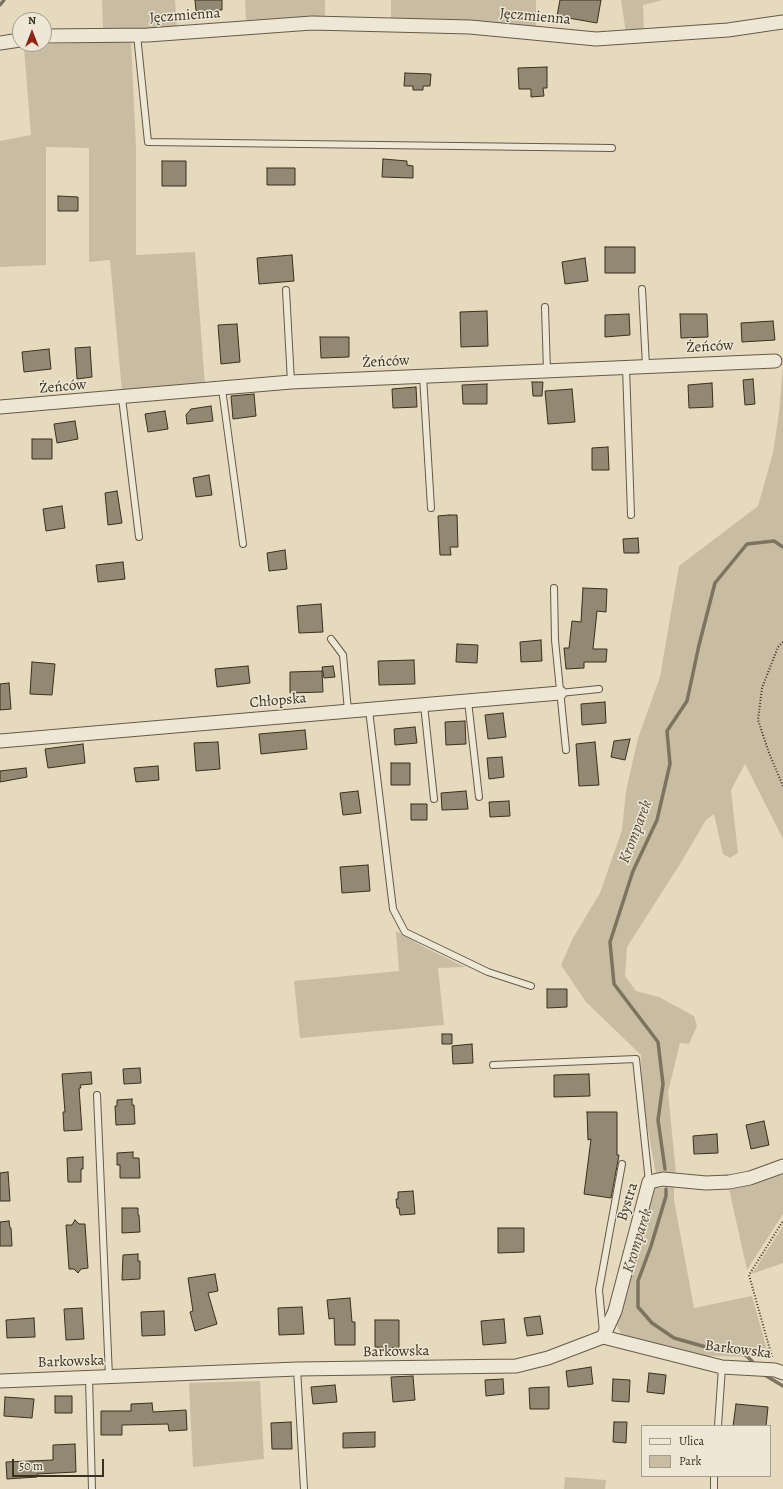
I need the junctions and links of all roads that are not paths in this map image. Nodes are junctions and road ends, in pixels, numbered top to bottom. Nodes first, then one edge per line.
1 (783, 22) edge
2 (137, 35) junction
3 (52, 36) edge
4 (12, 41) edge
5 (0, 43) edge
6 (612, 148) dead end
7 (642, 289) dead end
8 (286, 290) dead end
9 (545, 307) dead end
10 (774, 360) dead end
11 (646, 366) junction
12 (626, 368) junction
13 (547, 371) junction
14 (422, 376) junction
15 (291, 382) junction
16 (222, 389) junction
17 (122, 398) junction
18 (0, 408) edge
19 (431, 508) dead end
20 (631, 515) dead end
21 (139, 537) dead end
22 (243, 544) dead end
23 (554, 588) dead end
24 (331, 639) dead end
25 (599, 690) dead end
26 (560, 693) junction
27 (468, 701) junction
28 (424, 705) junction
29 (369, 710) junction
30 (348, 711) junction
31 (0, 741) edge
32 (566, 750) dead end
33 (479, 798) dead end
34 (434, 799) dead end
35 (531, 986) dead end
36 (493, 1065) dead end
37 (97, 1095) dead end
38 (622, 1164) dead end
39 (783, 1166) edge
40 (649, 1182) junction
41 (603, 1337) junction
42 (722, 1367) junction
43 (297, 1370) junction
44 (779, 1371) edge
45 (109, 1377) junction
46 (89, 1378) junction
47 (0, 1381) edge
48 (718, 1425) edge
49 (714, 1477) edge
50 (92, 1489) edge
51 (304, 1489) edge
52 (714, 1489) edge

1 - 2 street, Jęczmienna
2 - 3 street, Jęczmienna
2 - 6 lane
4 - 5 street
7 - 11 lane
8 - 15 lane
9 - 13 lane
10 - 11 street, Żeńców
11 - 12 street, Żeńców
12 - 13 street, Żeńców
12 - 20 lane
13 - 14 street, Żeńców
14 - 15 street, Żeńców
14 - 19 lane
15 - 16 street, Żeńców
16 - 17 street, Żeńców
16 - 22 lane
17 - 18 street, Żeńców
17 - 21 lane
23 - 26 lane
24 - 30 lane
25 - 26 lane
26 - 27 street, Chłopska
26 - 32 lane
27 - 28 street, Chłopska
27 - 33 lane
28 - 29 street, Chłopska
28 - 34 lane
29 - 30 street, Chłopska
29 - 35 lane
30 - 31 street, Chłopska
36 - 40 lane
37 - 45 lane
38 - 41 lane
39 - 40 street, Bystra
40 - 41 street, Bystra
41 - 42 street, Barkowska
41 - 43 street, Barkowska
42 - 44 street, Barkowska
42 - 48 lane
43 - 45 street, Barkowska
43 - 51 lane
45 - 46 street, Barkowska
46 - 47 street, Barkowska
46 - 50 lane
49 - 52 lane

